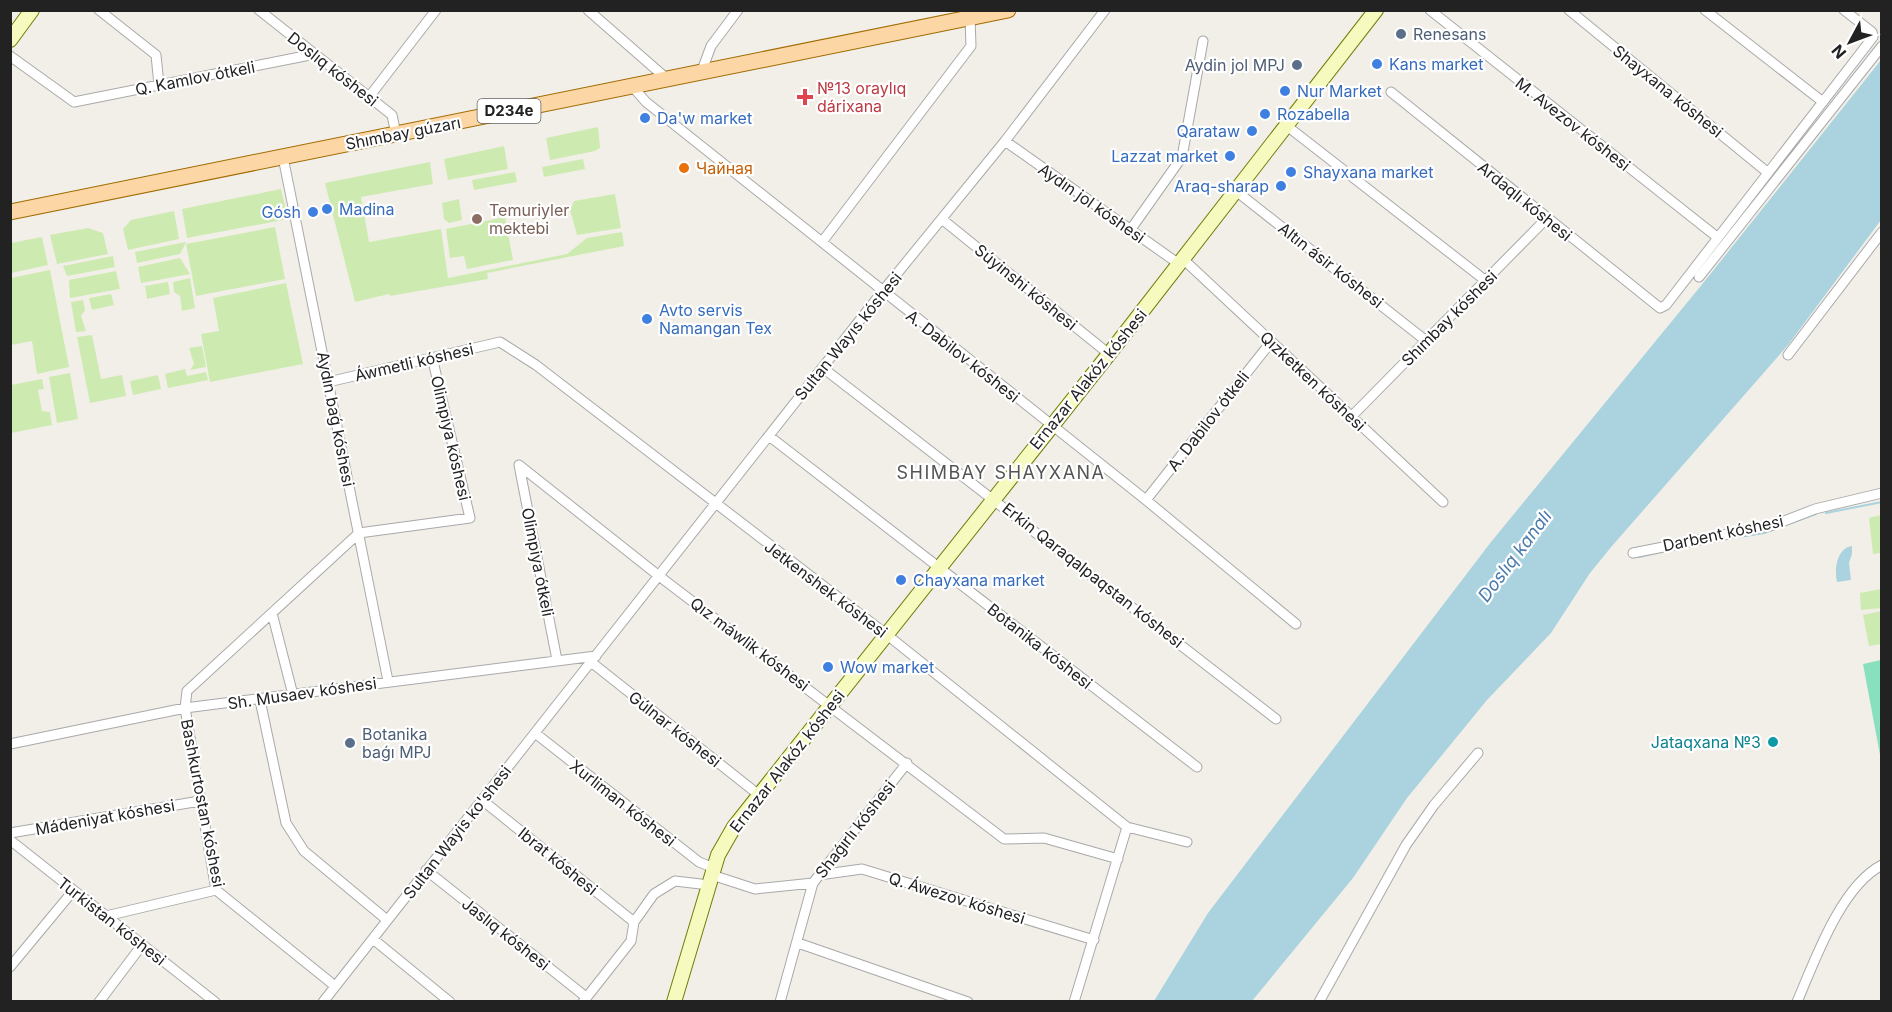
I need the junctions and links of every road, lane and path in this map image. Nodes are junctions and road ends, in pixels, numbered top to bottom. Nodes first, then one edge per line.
1 (32, 10) edge
2 (99, 10) edge
3 (259, 10) edge
4 (421, 10) edge
5 (588, 10) edge
6 (738, 10) edge
7 (1008, 10) edge
8 (1105, 10) edge
9 (1376, 10) edge
10 (1430, 10) edge
11 (1569, 10) edge
12 (1705, 10) edge
13 (1844, 10) edge
14 (433, 14) edge
15 (970, 18) junction
16 (10, 40) edge
17 (1203, 41) dead end
18 (1881, 46) edge
19 (315, 54) junction
20 (10, 56) edge
21 (701, 73) junction
22 (667, 79) junction
23 (159, 85) junction
24 (632, 86) junction
25 (1391, 92) dead end
26 (369, 98) junction
27 (1823, 102) junction
28 (1287, 126) junction
29 (396, 134) junction
30 (1005, 141) junction
31 (283, 157) junction
32 (1767, 172) junction
33 (1236, 191) junction
34 (10, 212) edge
35 (1547, 218) junction
36 (942, 220) junction
37 (1131, 229) junction
38 (1881, 232) edge
39 (1717, 237) junction
40 (822, 242) junction
41 (1181, 262) junction
42 (1699, 277) dead end
43 (1486, 281) junction
44 (882, 292) junction
45 (1425, 340) junction
46 (500, 342) joint
47 (1271, 342) junction
48 (1109, 354) junction
49 (1788, 355) dead end
50 (432, 357) junction
51 (823, 368) junction
52 (328, 382) junction
53 (1351, 417) junction
54 (1052, 425) junction
55 (770, 436) junction
56 (519, 465) joint
57 (1881, 493) edge
58 (993, 497) junction
59 (1146, 500) junction
60 (1443, 502) dead end
61 (716, 504) junction
62 (359, 533) junction
63 (1633, 553) dead end
64 (938, 567) junction
65 (659, 576) junction
66 (272, 613) junction
67 (1296, 624) dead end
68 (886, 634) junction
69 (593, 659) junction
70 (557, 660) junction
71 (388, 681) junction
72 (293, 695) junction
73 (260, 700) junction
74 (830, 705) junction
75 (185, 708) junction
76 (1275, 718) dead end
77 (535, 733) junction
78 (10, 744) edge
79 (1478, 753) dead end
80 (907, 763) junction
81 (1197, 767) dead end
82 (759, 795) junction
83 (482, 800) junction
84 (200, 801) junction
85 (1127, 827) junction
86 (10, 833) edge
87 (10, 840) edge
88 (1187, 842) dead end
89 (1118, 859) junction
90 (1881, 865) edge
91 (426, 870) junction
92 (712, 876) junction
93 (816, 879) junction
94 (216, 890) junction
95 (73, 891) junction
96 (106, 916) junction
97 (387, 920) junction
98 (634, 922) junction
99 (373, 939) junction
100 (1094, 940) junction
101 (798, 943) junction
102 (142, 945) junction
103 (10, 967) edge
104 (335, 986) junction
105 (585, 999) edge
106 (99, 1002) edge
107 (215, 1002) edge
108 (323, 1002) edge
109 (450, 1002) edge
110 (674, 1002) edge
111 (780, 1002) edge
112 (968, 1002) edge
113 (1074, 1002) edge
114 (1319, 1002) edge
115 (1797, 1002) edge

1 - 16 main road
2 - 23 street
3 - 19 street, Doslıq kóshesi
4 - 14 street
5 - 22 street
6 - 21 street
7 - 15 main road, Shımbay gúzarı / D234e
8 - 30 street, Sultan Wayıs kóshesi
9 - 28 main road, Ernazar Alakóz kóshesi
10 - 39 street, M. Avezov kóshesi
11 - 32 street, Shayxana kóshesi
12 - 27 street
13 - 27 street
14 - 26 street
15 - 21 main road, Shımbay gúzarı / D234e
15 - 40 street
17 - 37 street
18 - 42 street
19 - 23 street, Q. Kamlov ótkeli
19 - 26 street, Doslıq kóshesi
20 - 23 street, Q. Kamlov ótkeli
21 - 22 main road, Shımbay gúzarı / D234e
22 - 24 main road, Shımbay gúzarı / D234e
24 - 29 main road, Shımbay gúzarı / D234e
24 - 40 street, A. Dabilov kóshesi
25 - 35 street, Ardaqlı kóshesi
26 - 29 street, Doslıq kóshesi
27 - 32 street
28 - 33 main road, Ernazar Alakóz kóshesi
28 - 43 street
29 - 31 main road, Shımbay gúzarı / D234e
30 - 36 street, Sultan Wayıs kóshesi
30 - 37 street, Aydın jol kóshesi
31 - 34 main road, Shımbay gúzarı / D234e
31 - 52 street, Aydın baǵ kóshesi
32 - 39 street
33 - 41 main road, Ernazar Alakóz kóshesi
33 - 45 street, Altın ásir kóshesi
35 - 39 street, Ardaqlı kóshesi
35 - 43 street, Shımbay kóshesi
36 - 44 street, Sultan Wayıs kóshesi
36 - 48 street, Súyinshi kóshesi
37 - 41 street, Aydın jol kóshesi
38 - 49 street
40 - 44 street, A. Dabilov kóshesi
41 - 47 street, Qızketken kóshesi
41 - 48 main road, Ernazar Alakóz kóshesi
43 - 45 street, Shımbay kóshesi
44 - 51 street, Sultan Wayıs kóshesi
44 - 54 street, A. Dabilov kóshesi
45 - 53 street, Shımbay kóshesi
46 - 50 street, Áwmetli kóshesi
46 - 61 street, Jetkenshek kóshesi
47 - 53 street, Qızketken kóshesi
47 - 59 street, A. Dabilov ótkeli
48 - 54 main road, Ernazar Alakóz kóshesi
50 - 52 street, Áwmetli kóshesi
50 - 62 street, Olimpiya kóshesi
51 - 55 street, Sultan Wayıs kóshesi
51 - 58 street, Erkin Qaraqalpaqstan kóshesi
52 - 62 street, Aydın baǵ kóshesi
53 - 60 street, Qızketken kóshesi
54 - 58 main road, Ernazar Alakóz kóshesi
54 - 59 street, A. Dabilov kóshesi
55 - 61 street, Sultan Wayıs kóshesi
55 - 64 street, Botanika kóshesi
56 - 65 street, Qız máwlik kóshesi
56 - 70 street, Olimpiya ótkeli
57 - 63 street, Darbent kóshesi
58 - 64 main road, Ernazar Alakóz kóshesi
58 - 76 street, Erkin Qaraqalpaqstan kóshesi
59 - 67 street, A. Dabilov kóshesi
61 - 65 street, Sultan Wayıs kóshesi
61 - 68 street, Jetkenshek kóshesi
62 - 66 street
62 - 71 street, Aydın baǵ kóshesi
64 - 68 main road, Ernazar Alakóz kóshesi
64 - 81 street, Botanika kóshesi
65 - 69 street, Sultan Wayıs kóshesi
65 - 74 street, Qız máwlik kóshesi
66 - 72 street
66 - 75 street
68 - 74 main road, Ernazar Alakóz kóshesi
68 - 85 street, Jetkenshek kóshesi
69 - 70 street, Sh. Musaev kóshesi
69 - 77 street, Sultan Wayis ko'shesi
69 - 82 street, Gúlnar kóshesi
70 - 71 street, Sh. Musaev kóshesi
71 - 72 street, Sh. Musaev kóshesi
72 - 73 street, Sh. Musaev kóshesi
73 - 75 street, Sh. Musaev kóshesi
73 - 97 street
74 - 80 street, Qız máwlik kóshesi
74 - 82 main road, Ernazar Alakóz kóshesi
75 - 78 street, Sh. Musaev kóshesi
75 - 84 street, Bashkurtostan kóshesi
77 - 83 street, Sultan Wayis ko'shesi
77 - 92 street, Xurliman kóshesi
79 - 114 street
80 - 89 street, Qız máwlik kóshesi
80 - 93 street, Shaǵırlı kóshesi
82 - 92 main road, Ernazar Alakóz kóshesi
83 - 91 street, Sultan Wayis ko'shesi
83 - 98 street, Ibrat kóshesi
84 - 86 street, Mádeniyat kóshesi
84 - 94 street, Bashkurtostan kóshesi
85 - 88 street, Jetkenshek kóshesi
85 - 89 street
87 - 95 street, Turkistan kóshesi
89 - 100 street
90 - 115 street
91 - 97 street, Sultan Wayis ko'shesi
91 - 105 street, Jaslıq kóshesi
92 - 93 street, Q. Áwezov kóshesi
92 - 98 street
92 - 110 main road, Ernazar Alakóz kóshesi
93 - 100 street, Q. Áwezov kóshesi
93 - 101 street, Shaǵırlı kóshesi
94 - 96 street
94 - 104 street, Bashkurtostan kóshesi
95 - 96 street, Turkistan kóshesi
95 - 103 street
96 - 102 street, Turkistan kóshesi
97 - 99 street, Sultan Wayis ko'shesi
98 - 105 street
99 - 104 street, Sultan Wayis ko'shesi
99 - 109 street
100 - 113 street
101 - 111 street, Shaǵırlı kóshesi
101 - 112 street
102 - 106 street
102 - 107 street, Turkistan kóshesi
104 - 108 street, Sultan Wayis ko'shesi

